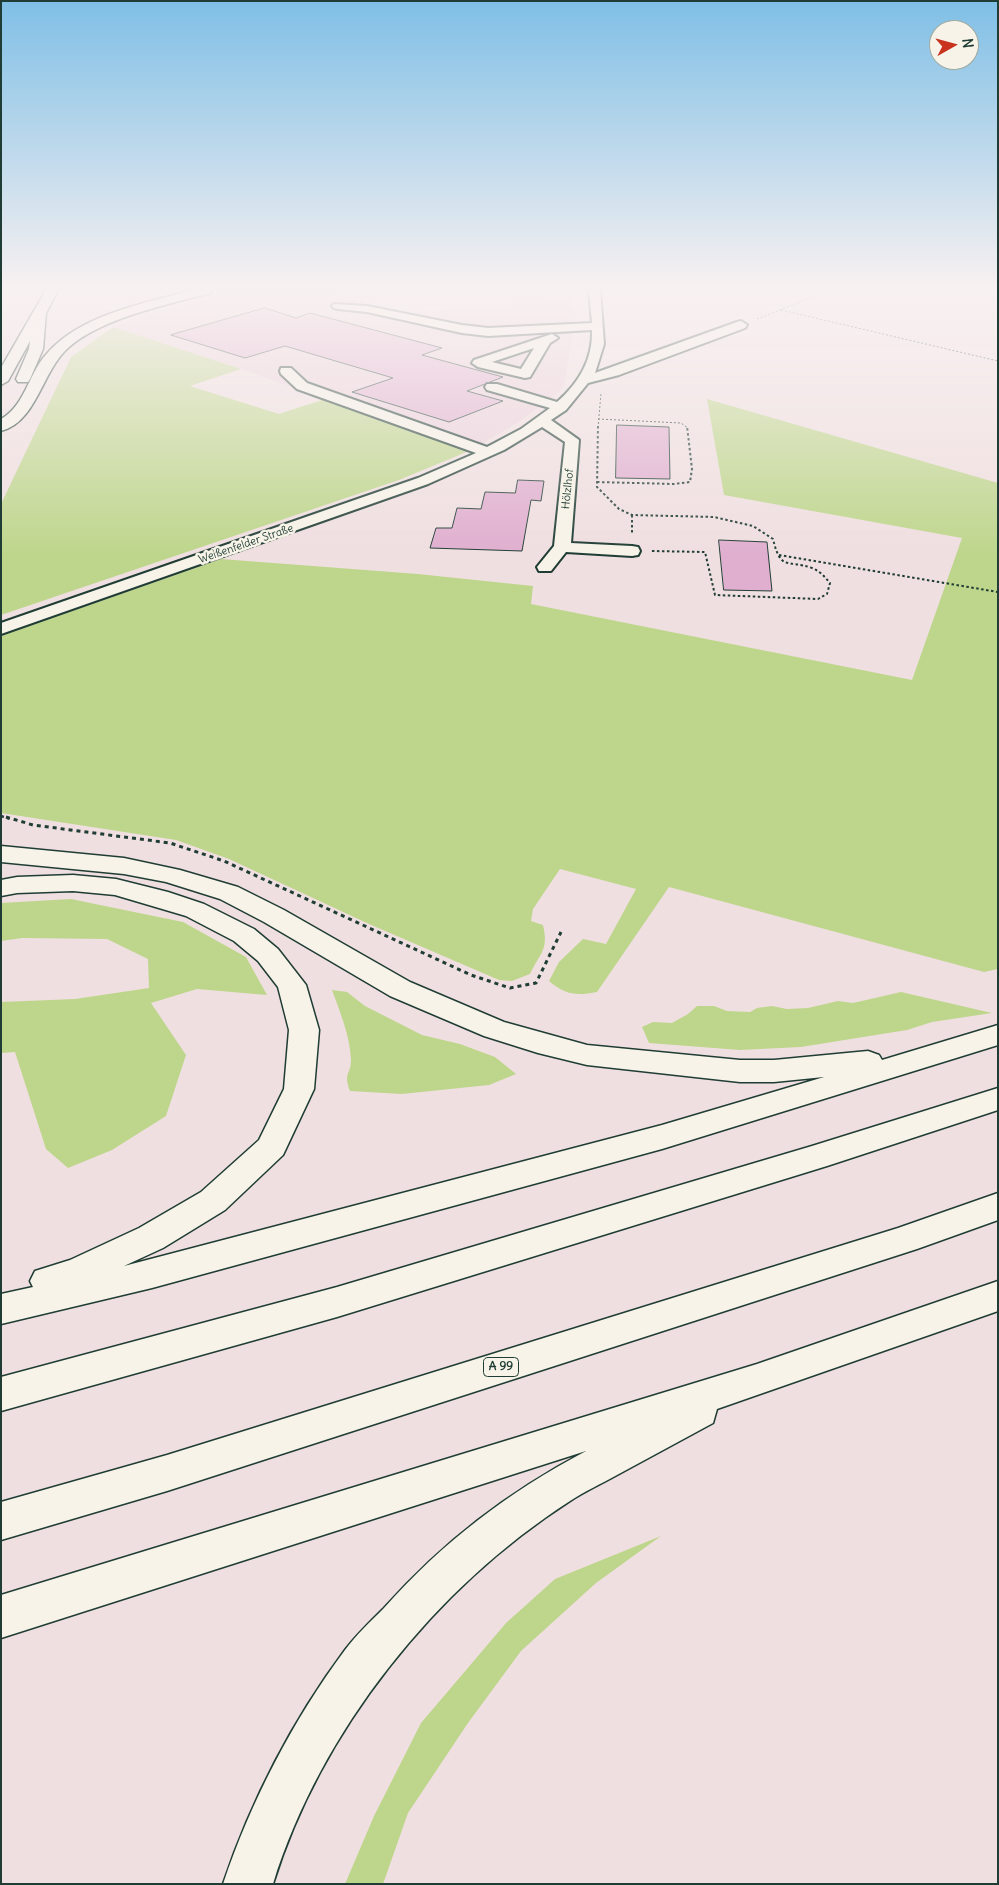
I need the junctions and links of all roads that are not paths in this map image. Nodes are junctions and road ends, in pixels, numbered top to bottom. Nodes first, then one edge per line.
1 (23, 378) edge
2 (39, 378) edge
3 (293, 378) edge
4 (515, 378) edge
5 (593, 378) edge
6 (586, 380) joint
7 (561, 407) junction
8 (543, 421) junction
9 (1, 425) edge
10 (488, 452) junction
11 (562, 547) junction
12 (632, 550) road end
13 (545, 567) dead end
14 (1, 629) edge
15 (1, 854) edge
16 (1, 888) edge
17 (998, 1035) edge
18 (944, 1052) junction
19 (998, 1099) edge
20 (998, 1206) edge
21 (1, 1294) edge
22 (998, 1296) edge
23 (1, 1309) edge
24 (757, 1380) junction
25 (1, 1394) edge
26 (1, 1521) edge
27 (1, 1617) edge
28 (248, 1884) edge

1 - 9 highway
2 - 9 highway
3 - 10 street
4 - 7 street
5 - 6 street
6 - 7 street, Weißenfelder Straße
7 - 8 street, Weißenfelder Straße
8 - 10 street, Weißenfelder Straße
8 - 11 street, Hölzlhof
10 - 14 street, Weißenfelder Straße
11 - 12 street
11 - 13 street
15 - 18 highway
16 - 21 highway
17 - 18 highway
18 - 23 highway
19 - 25 highway
20 - 26 highway, A 99
22 - 24 highway
24 - 27 highway
24 - 28 highway

